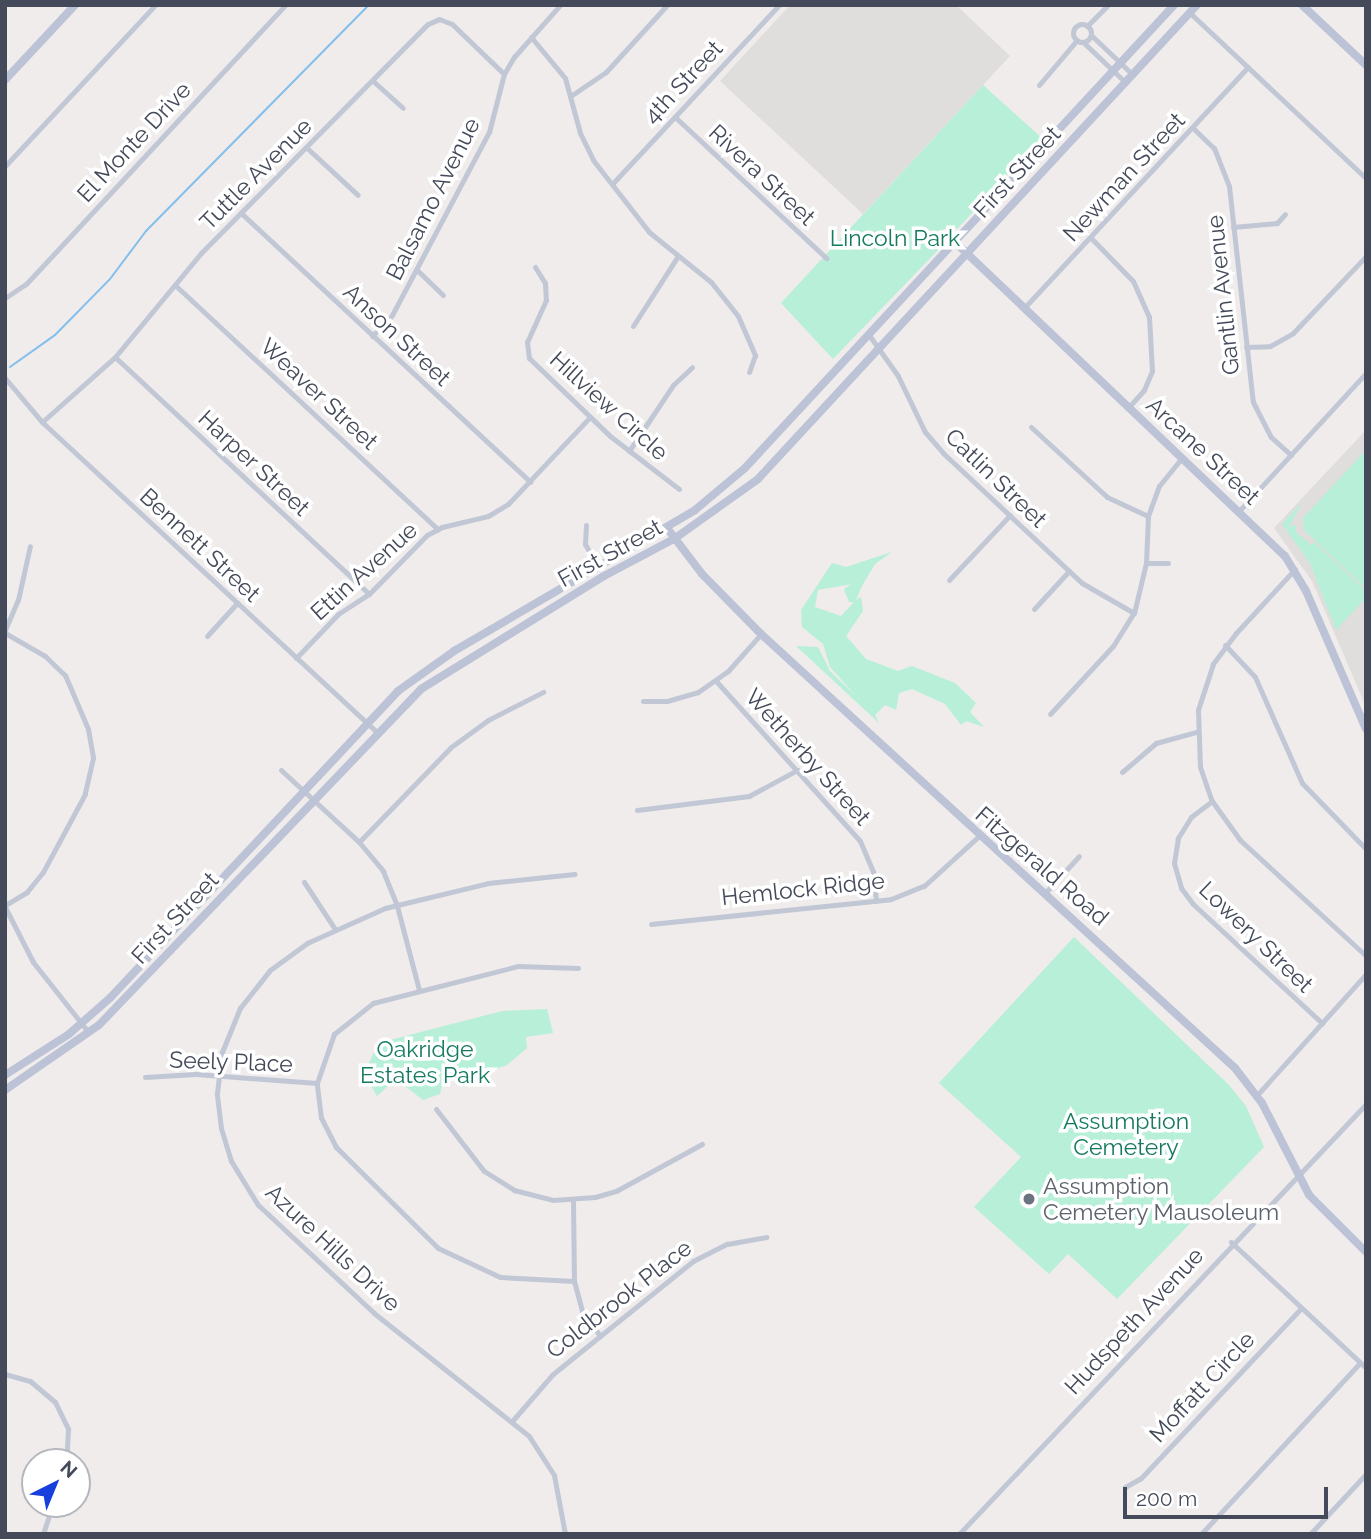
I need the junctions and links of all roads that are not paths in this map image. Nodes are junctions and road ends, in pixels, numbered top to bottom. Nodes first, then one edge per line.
1 (75, 5) edge
2 (155, 5) edge
3 (285, 5) edge
4 (560, 5) edge
5 (667, 5) edge
6 (779, 5) edge
7 (1108, 5) edge
8 (1174, 5) edge
9 (1196, 5) edge
10 (1302, 5) edge
11 (1190, 13) junction
12 (1087, 26) junction
13 (1091, 35) junction
14 (531, 37) junction
15 (1080, 41) junction
16 (1120, 63) junction
17 (1366, 65) edge
18 (1248, 67) junction
19 (1113, 71) junction
20 (504, 74) junction
21 (1133, 75) junction
22 (5, 80) edge
23 (373, 81) junction
24 (1126, 83) junction
25 (1039, 85) dead end
26 (572, 95) junction
27 (403, 108) dead end
28 (675, 117) junction
29 (1194, 129) junction
30 (307, 148) junction
31 (5, 166) edge
32 (1366, 178) edge
33 (613, 183) junction
34 (358, 195) dead end
35 (241, 213) junction
36 (1285, 214) dead end
37 (1233, 228) junction
38 (1091, 238) junction
39 (956, 243) junction
40 (967, 253) junction
41 (677, 256) junction
42 (1366, 256) edge
43 (825, 258) dead end
44 (535, 267) dead end
45 (416, 271) junction
46 (175, 285) junction
47 (443, 295) dead end
48 (5, 298) edge
49 (1024, 308) junction
50 (632, 326) dead end
51 (372, 335) junction
52 (869, 335) junction
53 (1246, 347) junction
54 (879, 349) junction
55 (115, 357) junction
56 (692, 367) dead end
57 (749, 372) dead end
58 (1366, 373) edge
59 (5, 378) edge
60 (1128, 408) junction
61 (589, 418) junction
62 (42, 422) junction
63 (1031, 427) dead end
64 (629, 451) junction
65 (1291, 455) junction
66 (1182, 458) junction
67 (530, 482) junction
68 (679, 489) dead end
69 (1240, 510) junction
70 (1010, 516) junction
71 (1148, 516) junction
72 (586, 525) dead end
73 (667, 528) junction
74 (438, 529) junction
75 (674, 540) junction
76 (30, 546) dead end
77 (1168, 563) dead end
78 (1146, 564) junction
79 (597, 566) junction
80 (1294, 569) junction
81 (1069, 571) junction
82 (949, 580) dead end
83 (369, 594) junction
84 (237, 603) junction
85 (1034, 609) dead end
86 (1134, 613) junction
87 (5, 632) edge
88 (761, 634) junction
89 (207, 636) dead end
90 (1225, 645) junction
91 (296, 658) junction
92 (716, 681) junction
93 (543, 692) dead end
94 (643, 701) dead end
95 (1050, 715) dead end
96 (367, 723) junction
97 (1366, 729) edge
98 (377, 732) junction
99 (1196, 732) junction
100 (281, 769) dead end
101 (797, 771) junction
102 (1122, 772) dead end
103 (303, 791) junction
104 (313, 800) junction
105 (1212, 801) junction
106 (637, 810) dead end
107 (979, 836) junction
108 (359, 842) junction
109 (1366, 849) edge
110 (1079, 856) dead end
111 (575, 874) dead end
112 (304, 883) dead end
113 (1045, 893) junction
114 (876, 901) junction
115 (5, 906) edge
116 (397, 906) junction
117 (651, 924) dead end
118 (335, 929) junction
119 (1366, 956) edge
120 (578, 968) dead end
121 (1366, 974) edge
122 (419, 990) junction
123 (81, 1023) junction
124 (1322, 1023) junction
125 (89, 1032) junction
126 (5, 1075) edge
127 (145, 1077) dead end
128 (218, 1077) junction
129 (317, 1083) junction
130 (5, 1090) edge
131 (1257, 1095) junction
132 (1366, 1104) edge
133 (436, 1109) dead end
134 (702, 1144) dead end
135 (1296, 1175) junction
136 (573, 1201) junction
137 (766, 1237) dead end
138 (1231, 1242) junction
139 (1366, 1252) edge
140 (574, 1281) junction
141 (1301, 1308) junction
142 (600, 1336) junction
143 (1360, 1363) junction
144 (1366, 1368) edge
145 (5, 1374) edge
146 (513, 1420) junction
147 (67, 1448) edge
148 (1365, 1477) edge
149 (1125, 1487) dead end
150 (565, 1534) edge
151 (959, 1534) edge
152 (1201, 1534) edge
153 (1310, 1534) edge

1 - 22 main road
2 - 31 street
3 - 48 street, El Monte Drive
4 - 14 street, Balsamo Avenue
5 - 26 street
6 - 28 street, 4th Street
7 - 12 street
8 - 16 main road, First Street
9 - 11 main road, First Street
10 - 17 main road
11 - 18 street
11 - 21 main road, First Street
12 - 13 street
12 - 15 street
13 - 15 street
13 - 16 street
14 - 20 street, Balsamo Avenue
14 - 26 street
15 - 19 street
15 - 25 street
16 - 19 main road, First Street
16 - 21 street
18 - 29 street, Newman Street
18 - 32 street
19 - 24 street
19 - 39 main road, First Street
20 - 23 street, Tuttle Avenue
20 - 45 street, Balsamo Avenue
21 - 24 main road, First Street
23 - 27 street
23 - 30 street, Tuttle Avenue
24 - 40 main road, First Street
26 - 33 street
28 - 33 street, 4th Street
28 - 43 street, Rivera Street
29 - 37 street, Gantlin Avenue
29 - 38 street, Newman Street
30 - 34 street
30 - 35 street, Tuttle Avenue
33 - 41 street
35 - 46 street, Tuttle Avenue
35 - 51 street, Anson Street
36 - 37 street
37 - 53 street, Gantlin Avenue
38 - 49 street, Newman Street
38 - 60 street
39 - 40 main road, Arcane Street
39 - 52 main road, First Street
40 - 49 main road, Arcane Street
40 - 54 main road, First Street
41 - 50 street
41 - 57 street
42 - 53 street
44 - 61 street, Hillview Circle
45 - 47 street
45 - 51 street, Balsamo Avenue
46 - 55 street, Tuttle Avenue
46 - 74 street, Weaver Street
49 - 60 main road, Arcane Street
51 - 67 street, Anson Street
52 - 54 street, Catlin Street
52 - 73 main road, First Street
53 - 65 street, Gantlin Avenue
54 - 70 street, Catlin Street
54 - 75 main road, First Street
55 - 62 street, Tuttle Avenue
55 - 83 street, Harper Street
56 - 64 street
58 - 65 street
59 - 62 street, Bennett Street
60 - 66 main road, Arcane Street
61 - 64 street, Hillview Circle
61 - 67 street, Ettin Avenue
62 - 84 street, Bennett Street
63 - 71 street
64 - 68 street, Hillview Circle
65 - 69 street
66 - 69 main road, Arcane Street
66 - 71 street
67 - 74 street, Ettin Avenue
69 - 80 main road, Arcane Street
70 - 81 street, Catlin Street
70 - 82 street
71 - 78 street
72 - 79 street
73 - 75 main road, Fitzgerald Road
73 - 79 main road, First Street
74 - 83 street, Ettin Avenue
75 - 88 main road, Fitzgerald Road
75 - 98 main road, First Street
76 - 87 street
77 - 78 street
78 - 86 street
79 - 96 main road, First Street
80 - 90 street
80 - 97 main road, Arcane Street
81 - 85 street
81 - 86 street, Catlin Street
83 - 91 street, Ettin Avenue
84 - 89 street
84 - 91 street, Bennett Street
86 - 95 street
87 - 115 street
88 - 92 street
88 - 107 main road, Fitzgerald Road
90 - 99 street
90 - 109 street
91 - 96 street, Bennett Street
92 - 94 street
92 - 101 street, Wetherby Street
93 - 108 street
96 - 98 street, Bennett Street
96 - 103 main road, First Street
98 - 104 main road, First Street
99 - 102 street
99 - 105 street
100 - 103 street
101 - 106 street
101 - 114 street, Wetherby Street
103 - 104 street
103 - 123 main road, First Street
104 - 108 street
104 - 125 main road, First Street
105 - 119 street
105 - 124 street, Lowery Street
107 - 113 main road, Fitzgerald Road
107 - 114 street, Hemlock Ridge
108 - 116 street
110 - 113 street
111 - 116 street, Azure Hills Drive
112 - 118 street
113 - 131 main road, Fitzgerald Road
114 - 117 street, Hemlock Ridge
115 - 123 street
116 - 118 street, Azure Hills Drive
116 - 122 street
118 - 128 street, Azure Hills Drive
120 - 122 street
121 - 124 street
122 - 129 street
123 - 125 street
123 - 126 main road, First Street
124 - 131 street
125 - 130 main road, First Street
127 - 128 street, Seely Place
128 - 129 street, Seely Place
128 - 146 street, Azure Hills Drive
129 - 140 street
131 - 135 main road, Fitzgerald Road
132 - 135 street, Hudspeth Avenue
133 - 136 street
134 - 136 street
135 - 138 street, Hudspeth Avenue
135 - 139 main road, Fitzgerald Road
136 - 140 street
137 - 142 street, Coldbrook Place
138 - 141 street
138 - 151 street, Hudspeth Avenue
140 - 142 street
141 - 143 street
141 - 149 street, Moffatt Circle
142 - 146 street, Coldbrook Place
143 - 144 street
143 - 152 street
145 - 147 street
146 - 150 street, Azure Hills Drive
148 - 153 street

